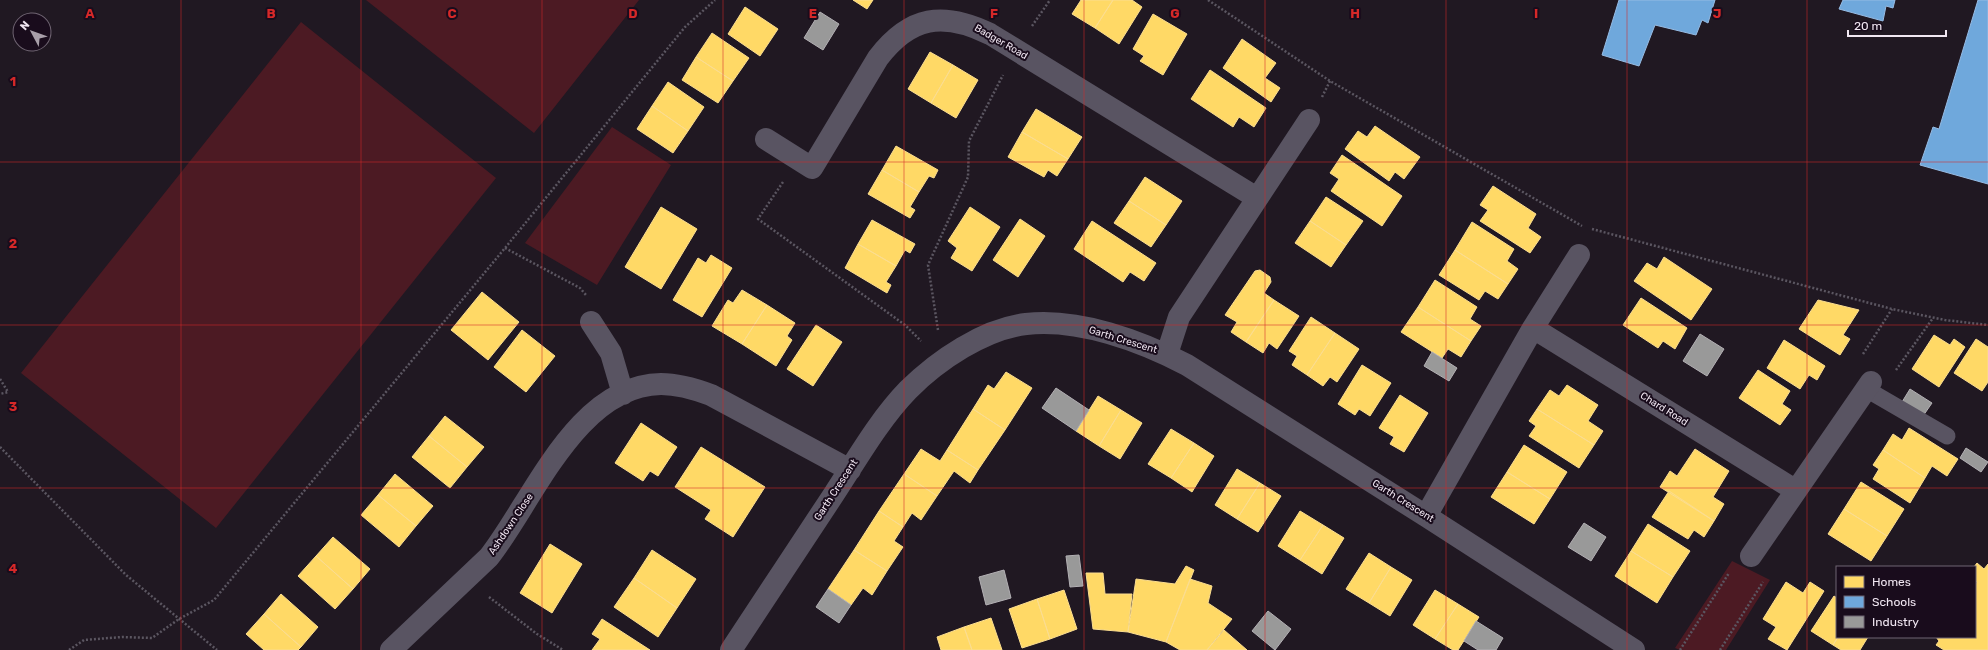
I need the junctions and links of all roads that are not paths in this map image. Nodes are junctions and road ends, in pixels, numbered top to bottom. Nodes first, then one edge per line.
1 (1309, 120) dead end
2 (766, 139) dead end
3 (1257, 198) junction
4 (1578, 254) dead end
5 (591, 322) road end
6 (1533, 328) junction
7 (1167, 354) junction
8 (1868, 385) joint
9 (623, 394) junction
10 (1947, 436) dead end
11 (850, 470) junction
12 (1795, 490) junction
13 (1426, 516) junction
14 (1751, 556) road end
15 (733, 649) edge
16 (391, 650) edge
17 (1634, 650) edge

1 - 3 street
2 - 3 street, Badger Road
3 - 7 street
4 - 6 street
5 - 9 street
6 - 12 street, Chard Road
6 - 13 street
7 - 11 street, Garth Crescent
7 - 13 street, Garth Crescent
8 - 10 lane
8 - 12 street
9 - 11 street, Ashdown Close
9 - 16 street, Ashdown Close
11 - 15 street, Garth Crescent
12 - 14 street
13 - 17 street, Garth Crescent

